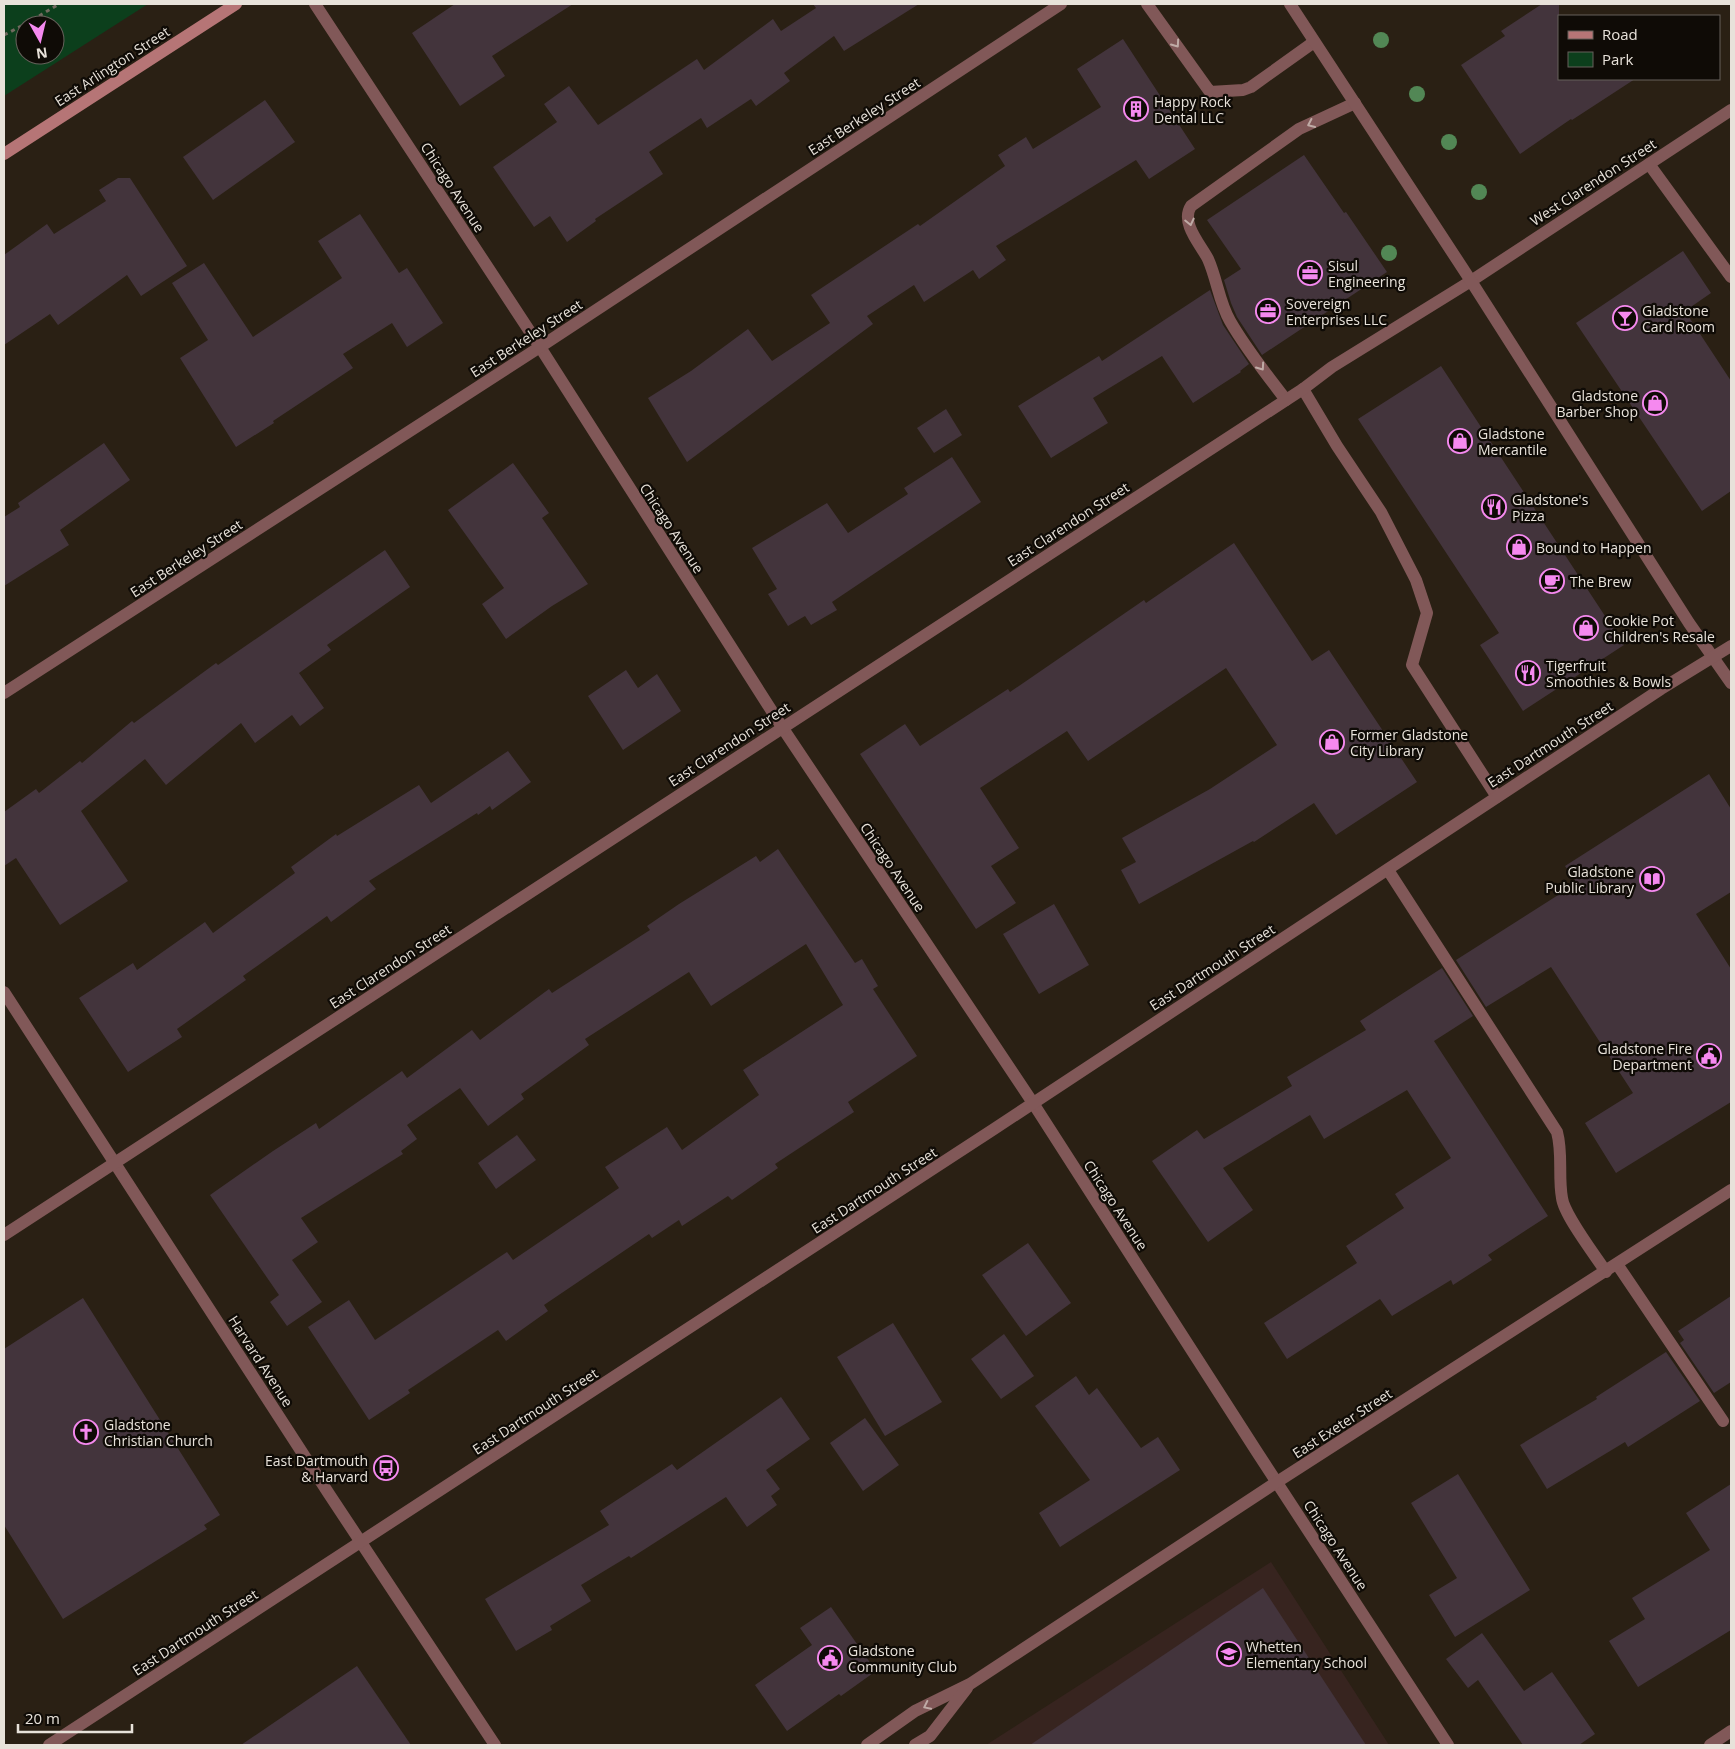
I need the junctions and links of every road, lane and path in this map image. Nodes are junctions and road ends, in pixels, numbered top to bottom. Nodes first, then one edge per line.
1 (59, 4) edge
2 (236, 4) edge
3 (315, 4) edge
4 (1061, 4) edge
5 (1148, 4) edge
6 (1290, 4) edge
7 (4, 35) edge
8 (1314, 42) junction
9 (1355, 103) junction
10 (1731, 110) edge
11 (4, 154) edge
12 (1649, 164) junction
13 (1731, 277) edge
14 (1471, 280) junction
15 (540, 347) junction
16 (1303, 389) junction
17 (1286, 400) junction
18 (1731, 646) edge
19 (1713, 657) junction
20 (1731, 683) edge
21 (4, 693) edge
22 (782, 727) junction
23 (1496, 797) junction
24 (1388, 870) junction
25 (4, 992) edge
26 (1033, 1103) junction
27 (115, 1163) junction
28 (1731, 1190) edge
29 (4, 1235) edge
30 (1617, 1264) junction
31 (1606, 1272) junction
32 (1723, 1421) dead end
33 (1277, 1482) junction
34 (361, 1542) junction
35 (970, 1684) junction
36 (1731, 1731) edge
37 (49, 1745) edge
38 (495, 1745) edge
39 (866, 1745) edge
40 (915, 1745) edge
41 (1448, 1745) edge
42 (1710, 1745) edge

1 - 7 path
2 - 11 main road, East Arlington Street
3 - 15 street, Chicago Avenue
4 - 15 street, East Berkeley Street
5 -> 8 street
6 - 8 street
8 - 9 street
9 - 14 street
9 -> 17 street
10 - 12 street, West Clarendon Street
12 - 13 street
12 - 14 street, West Clarendon Street
14 - 16 street, East Clarendon Street
14 - 19 street
15 - 21 street, East Berkeley Street
15 - 22 street, Chicago Avenue
16 - 17 street, East Clarendon Street
16 - 23 street
17 - 22 street, East Clarendon Street
18 - 19 street, East Dartmouth Street
19 - 20 street
19 - 23 street, East Dartmouth Street
22 - 26 street, Chicago Avenue
22 - 27 street, East Clarendon Street
23 - 24 street, East Dartmouth Street
24 - 26 street, East Dartmouth Street
24 - 31 street
25 - 27 street, Harvard Avenue
26 - 33 street, Chicago Avenue
26 - 34 street, East Dartmouth Street
27 - 29 street, East Clarendon Street
27 - 34 street, Harvard Avenue
28 - 30 street, East Exeter Street
30 - 31 street, East Exeter Street
30 - 32 street
31 - 33 street, East Exeter Street
33 - 35 street, East Exeter Street
33 - 41 street, Chicago Avenue
34 - 37 street, East Dartmouth Street
34 - 38 street, Harvard Avenue
35 -> 39 street, East Exeter Street
35 - 40 street, East Exeter Street
36 - 42 street

